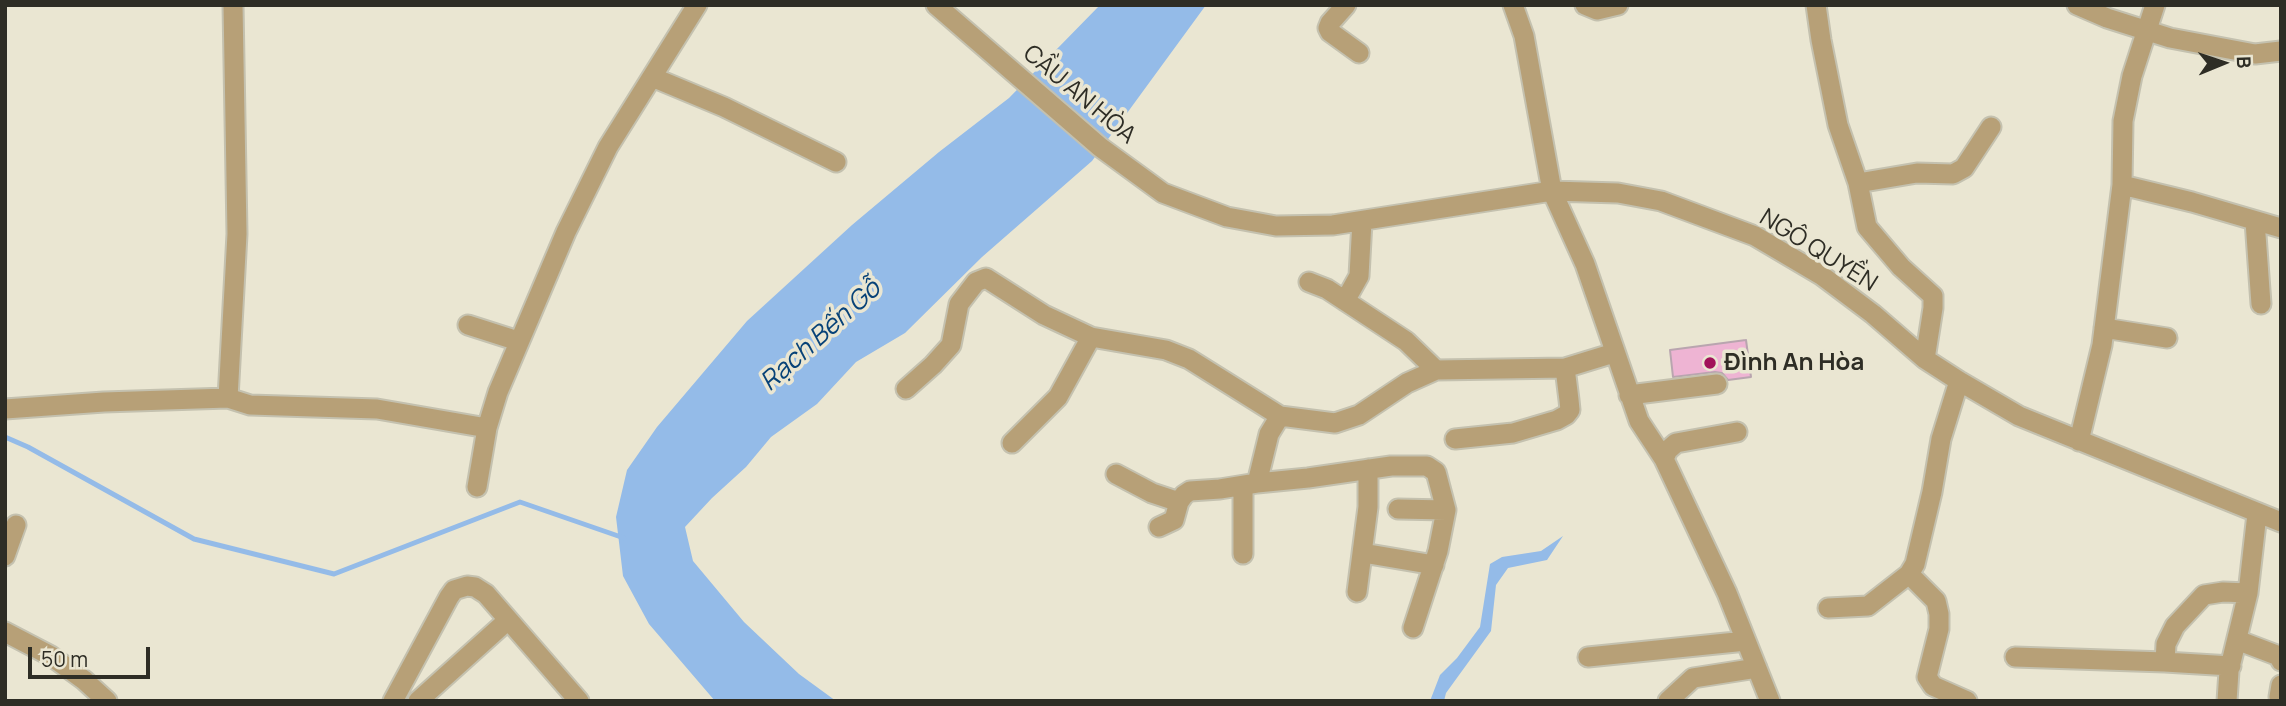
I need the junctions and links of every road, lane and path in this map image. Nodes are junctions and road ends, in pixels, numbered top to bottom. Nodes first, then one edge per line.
1 (233, 5) edge
2 (697, 5) edge
3 (936, 5) edge
4 (1346, 5) edge
5 (1513, 5) edge
6 (1585, 5) edge
7 (1618, 5) edge
8 (1816, 5) edge
9 (2077, 5) edge
10 (2155, 5) edge
11 (2148, 31) junction
12 (2281, 51) edge
13 (1359, 53) dead end
14 (652, 78) junction
15 (1992, 127) dead end
16 (836, 162) dead end
17 (1858, 183) junction
18 (2122, 185) junction
19 (1552, 191) junction
20 (1163, 193) joint
21 (1362, 221) junction
22 (2255, 221) junction
23 (2281, 228) edge
24 (1309, 282) dead end
25 (1345, 301) junction
26 (2261, 304) dead end
27 (468, 325) dead end
28 (2104, 328) junction
29 (1091, 337) junction
30 (2167, 338) dead end
31 (518, 341) junction
32 (1614, 353) junction
33 (1925, 359) junction
34 (1565, 369) junction
35 (1436, 370) junction
36 (1959, 382) junction
37 (1717, 384) dead end
38 (906, 389) dead end
39 (1629, 395) junction
40 (228, 398) junction
41 (5, 409) edge
42 (1280, 416) junction
43 (487, 428) junction
44 (1737, 432) dead end
45 (1455, 439) dead end
46 (2079, 441) junction
47 (1012, 443) dead end
48 (1664, 459) junction
49 (1368, 469) junction
50 (1116, 474) dead end
51 (1250, 484) junction
52 (477, 487) dead end
53 (1179, 502) junction
54 (1398, 509) dead end
55 (1446, 510) junction
56 (2257, 514) junction
57 (2281, 522) edge
58 (1159, 527) dead end
59 (1363, 553) junction
60 (1243, 554) dead end
61 (1434, 565) junction
62 (1909, 574) junction
63 (1357, 592) dead end
64 (2248, 593) junction
65 (1828, 608) dead end
66 (508, 620) junction
67 (1413, 628) dead end
68 (5, 632) edge
69 (2237, 640) junction
70 (1746, 641) junction
71 (1588, 657) dead end
72 (2015, 657) dead end
73 (2165, 662) junction
74 (2281, 662) edge
75 (2231, 666) junction
76 (1757, 668) junction
77 (107, 701) edge
78 (393, 701) edge
79 (418, 701) edge
80 (579, 701) edge
81 (1668, 701) edge
82 (1770, 701) edge
83 (1967, 701) edge
84 (2227, 701) edge

1 - 40 street
2 - 14 street
3 - 20 street, CẦU AN HÒA
4 - 13 street
5 - 19 street
6 - 7 street
8 - 17 street
9 - 11 street
10 - 11 street
11 - 12 street
11 - 18 street
14 - 16 street
14 - 31 street
15 - 17 street
17 - 33 street
18 - 22 street
18 - 28 street
19 - 21 street, NGÔ QUYỀN
19 - 32 street
19 - 33 street, NGÔ QUYỀN
20 - 21 street, NGÔ QUYỀN
21 - 25 street
22 - 23 street
22 - 26 street
24 - 25 street
25 - 35 street
27 - 31 street
28 - 30 street
28 - 46 street
29 - 38 street
29 - 42 street
29 - 47 street
31 - 43 street
32 - 34 street
32 - 39 street
33 - 36 street, NGÔ QUYỀN
34 - 35 street
34 - 45 street
35 - 42 street
36 - 46 street, NGÔ QUYỀN
36 - 62 street
37 - 39 street
39 - 48 street
40 - 41 street
40 - 43 street
42 - 51 street
43 - 52 street
44 - 48 street
46 - 56 street, NGÔ QUYỀN
48 - 70 street
49 - 51 street
49 - 55 street
49 - 59 street
50 - 53 street
51 - 53 street
51 - 60 street
53 - 58 street
54 - 55 street
55 - 61 street
56 - 57 street, NGÔ QUYỀN
56 - 64 street
59 - 61 street
59 - 63 street
61 - 67 street
62 - 65 street
62 - 83 street
64 - 69 street
64 - 73 street
66 - 78 street
66 - 79 street
66 - 80 street
68 - 77 street
69 - 74 street
69 - 75 street
70 - 71 street
70 - 76 street
72 - 73 street
73 - 75 street
75 - 84 street
76 - 81 street
76 - 82 street

